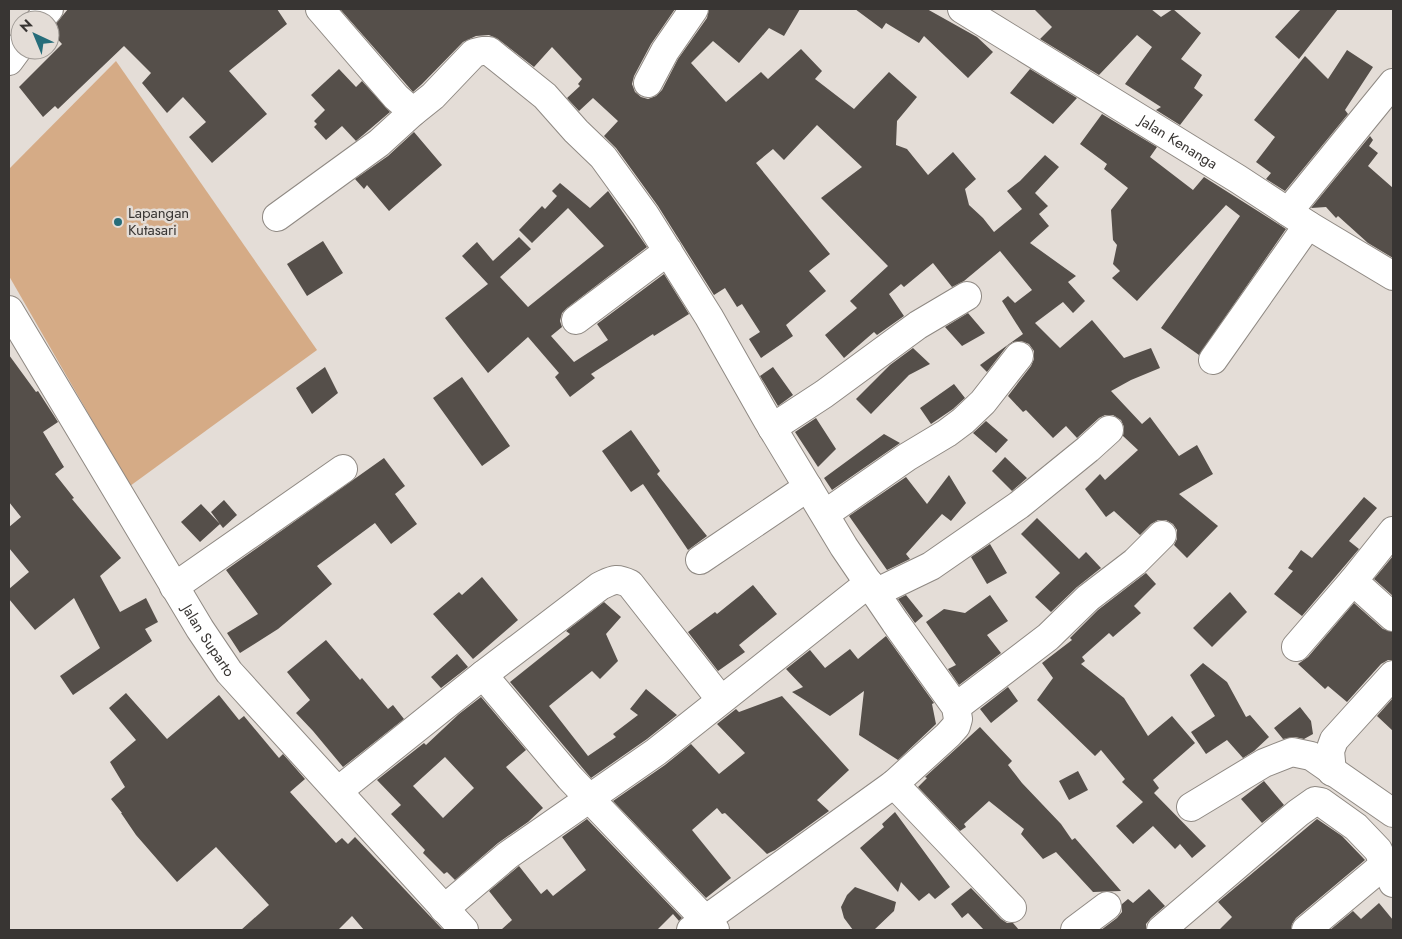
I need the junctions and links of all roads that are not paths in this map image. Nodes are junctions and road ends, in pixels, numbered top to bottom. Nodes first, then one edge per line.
1 (320, 9) edge
2 (694, 9) edge
3 (962, 9) edge
4 (648, 83) dead end
5 (1393, 83) edge
6 (414, 112) junction
7 (277, 218) dead end
8 (1298, 219) junction
9 (668, 251) junction
10 (1393, 276) edge
11 (967, 296) dead end
12 (9, 310) edge
13 (576, 320) dead end
14 (1019, 356) dead end
15 (1213, 360) dead end
16 (772, 428) junction
17 (1109, 430) dead end
18 (344, 469) dead end
19 (808, 487) junction
20 (825, 514) junction
21 (1393, 530) edge
22 (1162, 535) dead end
23 (700, 560) dead end
24 (1353, 581) junction
25 (174, 587) junction
26 (872, 588) junction
27 (1393, 617) edge
28 (1296, 647) dead end
29 (483, 675) junction
30 (1393, 675) edge
31 (721, 700) junction
32 (956, 707) junction
33 (1332, 772) junction
34 (894, 784) junction
35 (338, 792) junction
36 (589, 798) junction
37 (1191, 807) dead end
38 (1393, 813) edge
39 (1393, 821) edge
40 (1385, 866) edge
41 (1107, 906) dead end
42 (444, 908) junction
43 (1012, 908) dead end
44 (704, 927) edge
45 (464, 930) edge
46 (1074, 930) edge
47 (1161, 930) edge
48 (1306, 930) edge

1 - 6 street
2 - 4 street
3 - 8 street, Jalan Kenanga
5 - 8 street
6 - 7 street
6 - 9 street
8 - 10 street, Jalan Kenanga
8 - 15 street
9 - 13 street
9 - 16 street
11 - 16 street
12 - 25 street, Jalan Suparto
14 - 20 street
16 - 19 street
17 - 26 street
18 - 25 street
19 - 20 street
19 - 23 street
20 - 26 street
21 - 24 street
22 - 32 street
24 - 27 street
24 - 28 street
25 - 35 street, Jalan Suparto
26 - 31 street
26 - 32 street
29 - 31 street
29 - 35 street
29 - 36 street
30 - 33 street
31 - 36 street
32 - 34 street
33 - 37 street
33 - 38 street
34 - 43 street
34 - 44 street
35 - 42 street, Jalan Suparto
36 - 42 street
36 - 44 street
39 - 40 street
40 - 47 street
40 - 48 street
41 - 46 street
42 - 45 street, Jalan Suparto

